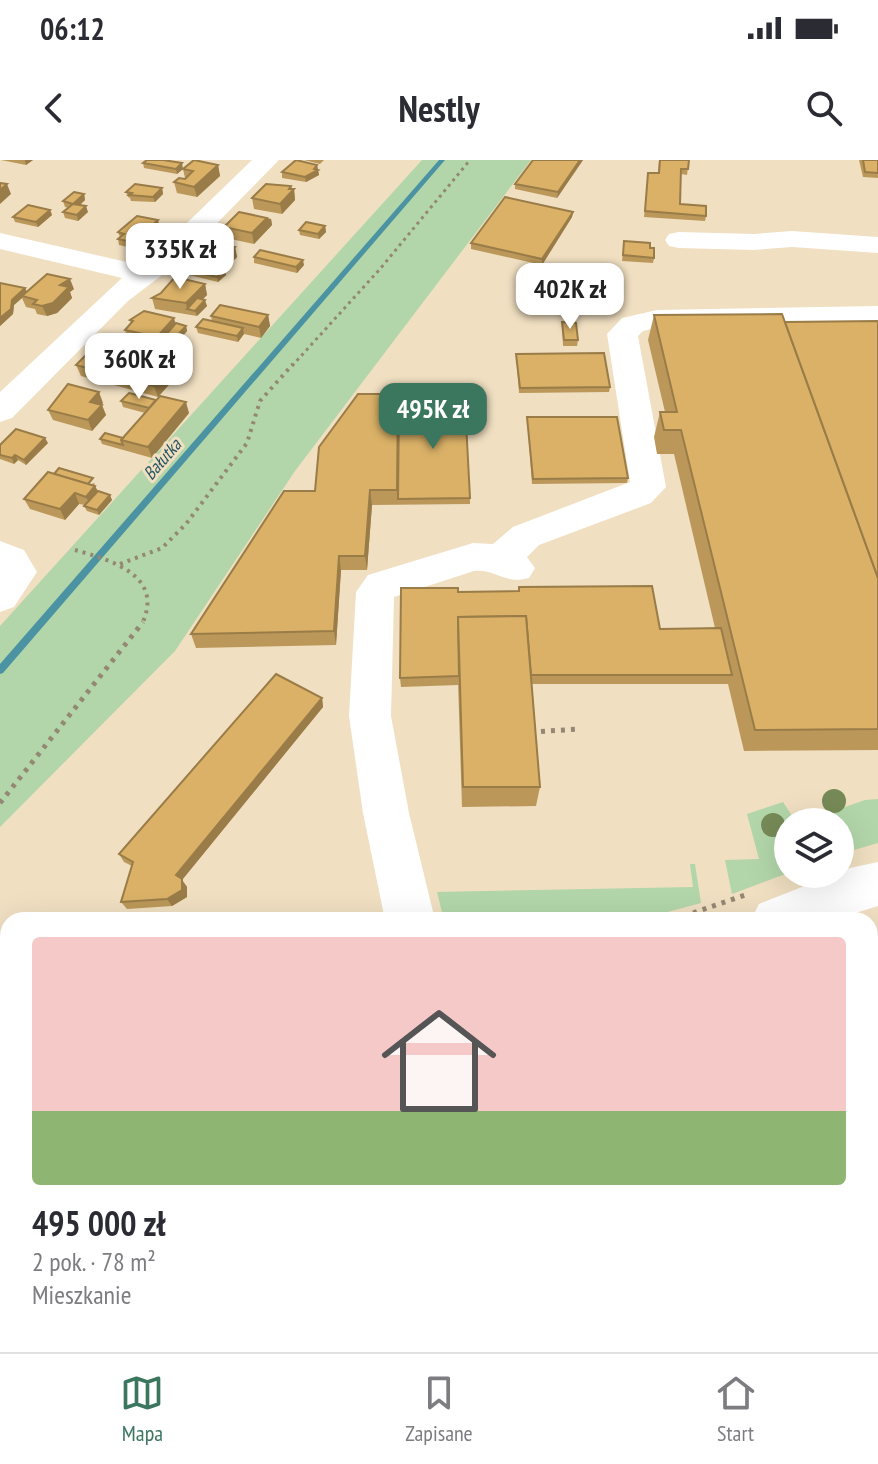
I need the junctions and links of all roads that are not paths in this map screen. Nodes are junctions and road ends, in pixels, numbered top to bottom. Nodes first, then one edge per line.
1 (266, 160) edge
2 (679, 240) dead end
3 (0, 241) edge
4 (878, 245) edge
5 (147, 275) junction
6 (878, 315) edge
7 (0, 411) edge
8 (0, 555) edge
9 (0, 597) edge
10 (878, 884) edge
11 (408, 912) edge
12 (796, 912) edge

1 - 5 street
2 - 4 street
3 - 5 street
5 - 7 street
6 - 11 street
8 - 9 street
10 - 12 street

